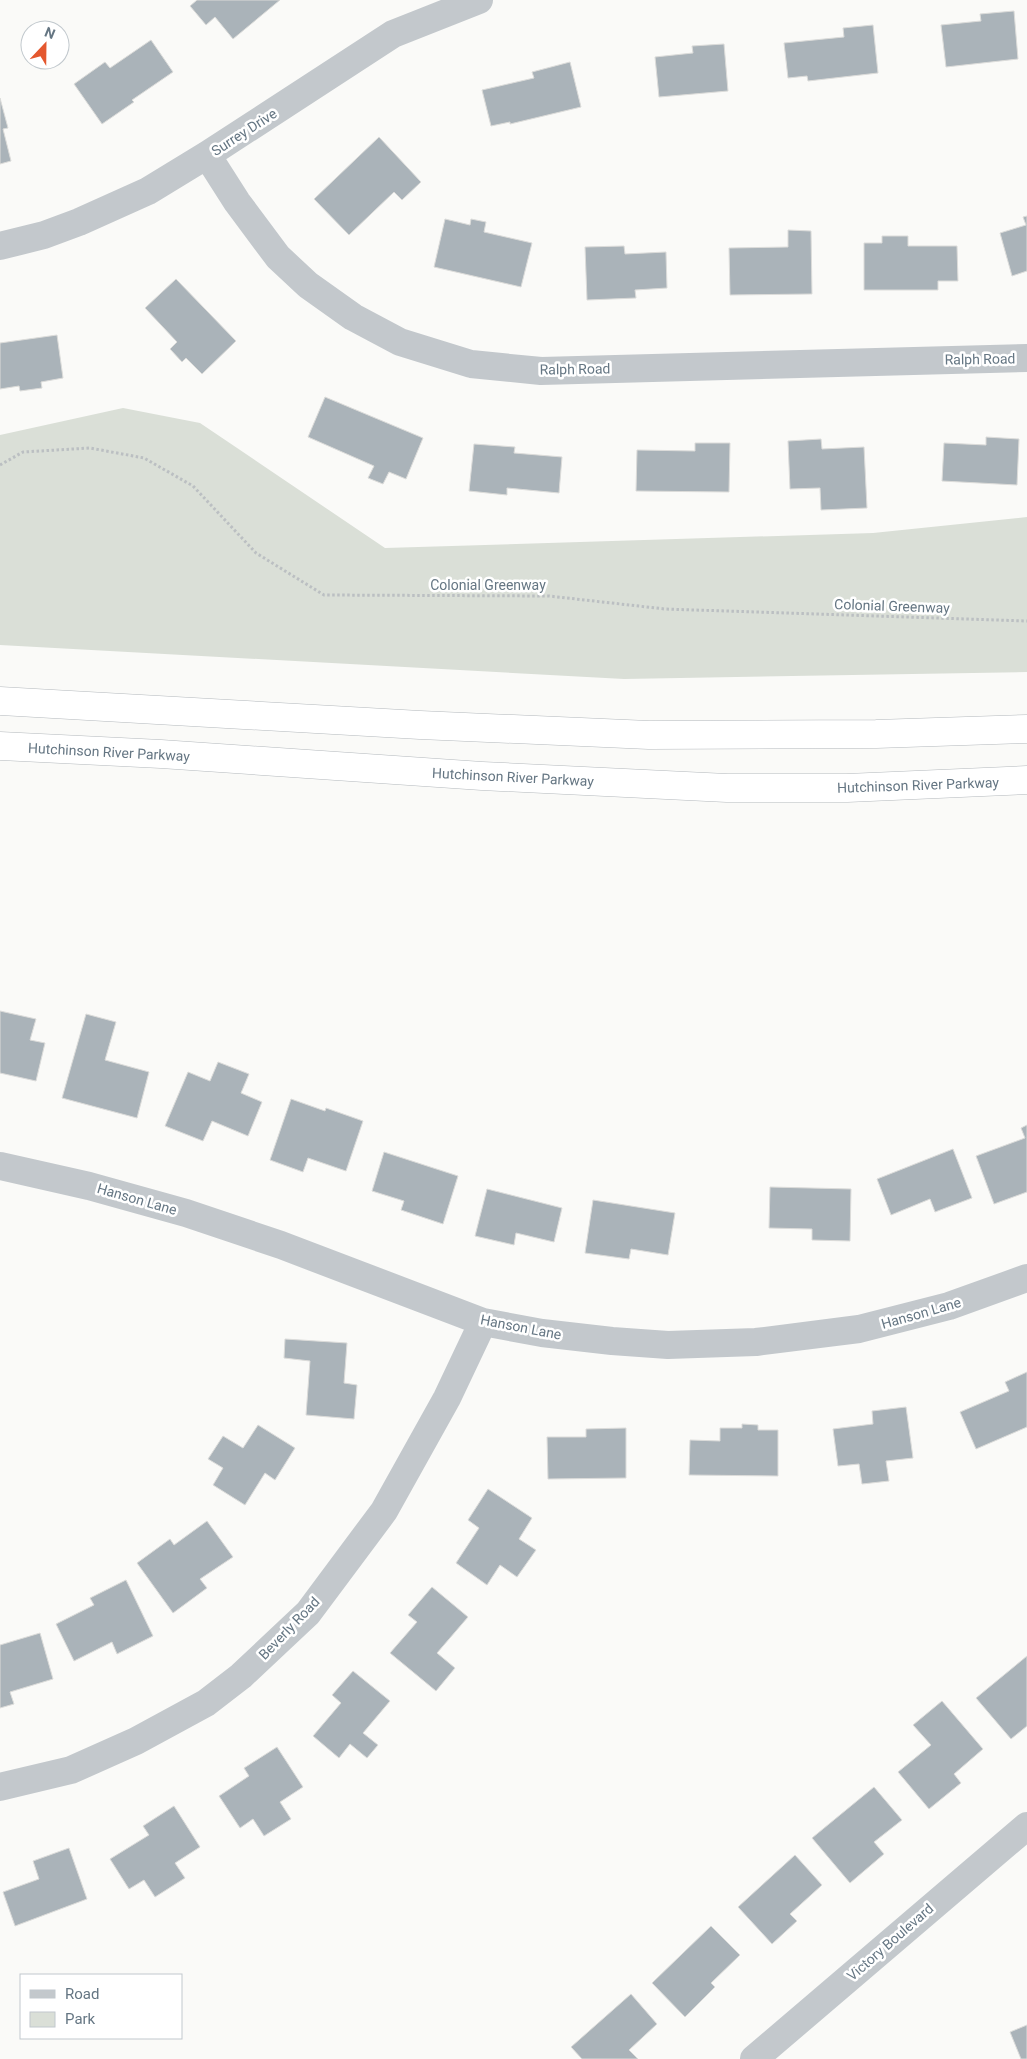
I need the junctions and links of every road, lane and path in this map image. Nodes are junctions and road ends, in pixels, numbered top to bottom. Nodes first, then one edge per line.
1 (479, 0) edge
2 (207, 155) junction
3 (0, 246) edge
4 (1027, 358) edge
5 (0, 465) edge
6 (1027, 621) edge
7 (0, 701) edge
8 (1027, 728) edge
9 (0, 746) edge
10 (1027, 780) edge
11 (0, 1166) edge
12 (1027, 1278) edge
13 (483, 1322) junction
14 (0, 1788) edge
15 (1027, 1826) edge
16 (754, 2059) edge

1 - 2 street, Surrey Drive
2 - 3 street, Surrey Drive
2 - 4 street, Ralph Road
5 - 6 path, Colonial Greenway
7 - 8 highway
9 - 10 highway, Hutchinson River Parkway
11 - 13 street, Hanson Lane
12 - 13 street, Hanson Lane
13 - 14 street, Beverly Road
15 - 16 street, Victory Boulevard

